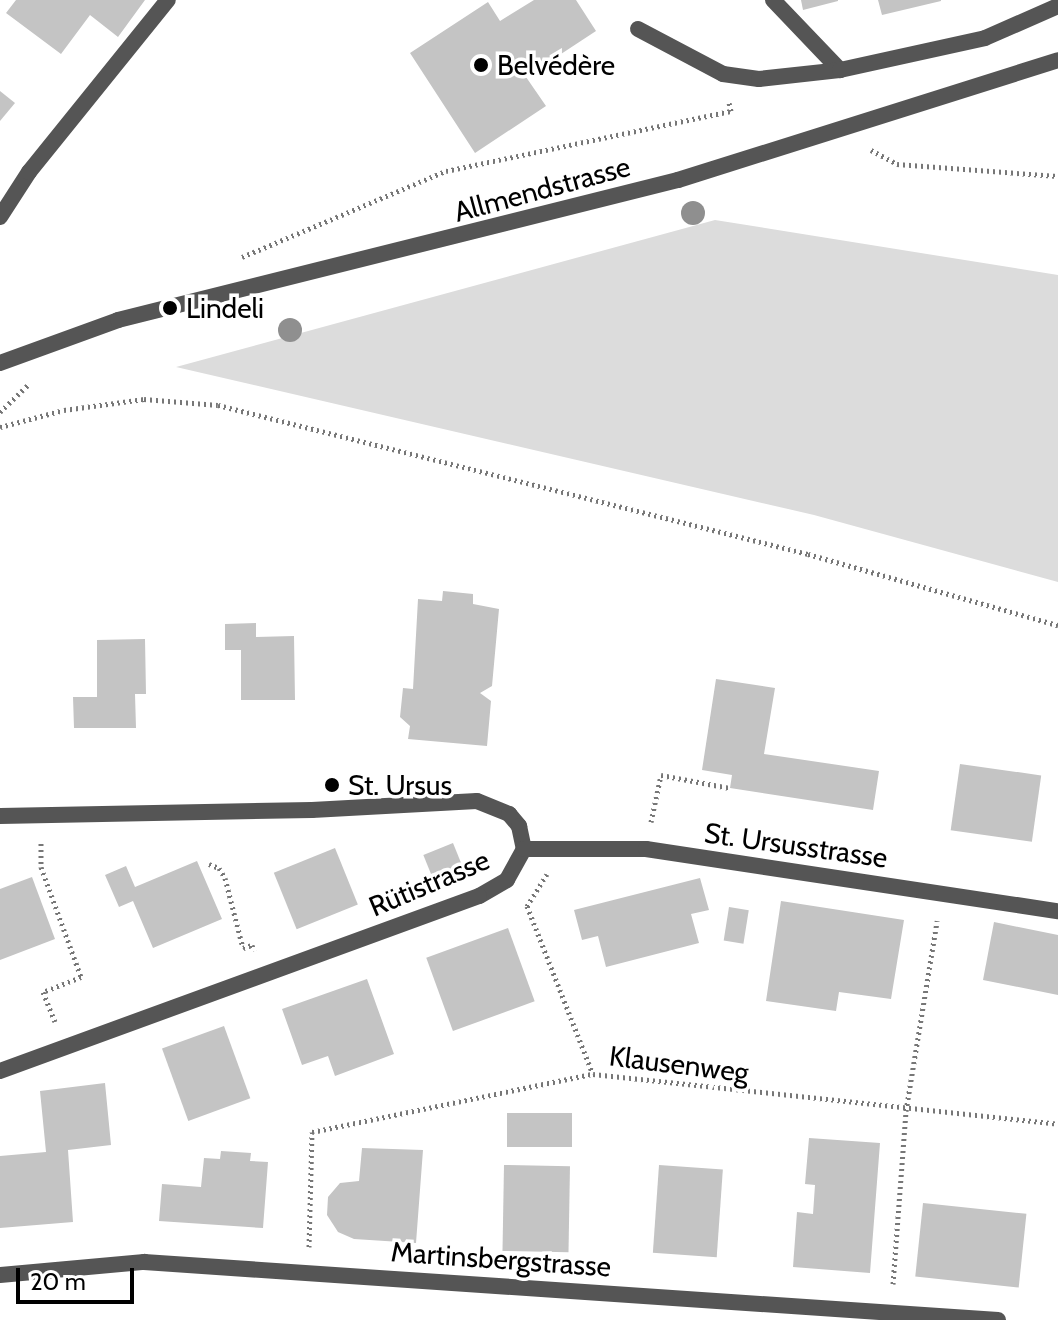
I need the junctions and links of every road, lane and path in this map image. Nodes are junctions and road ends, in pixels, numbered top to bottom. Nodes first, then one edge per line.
1 (168, 0) edge
2 (773, 0) edge
3 (1058, 6) edge
4 (638, 29) dead end
5 (1058, 60) edge
6 (840, 70) junction
7 (723, 74) junction
8 (857, 126) junction
9 (1058, 176) edge
10 (0, 217) edge
11 (240, 258) dead end
12 (0, 363) edge
13 (23, 390) dead end
14 (0, 412) edge
15 (0, 427) edge
16 (1058, 625) edge
17 (730, 788) dead end
18 (0, 816) edge
19 (41, 833) dead end
20 (524, 849) junction
21 (646, 849) junction
22 (209, 864) dead end
23 (942, 893) junction
24 (527, 906) dead end
25 (1058, 911) edge
26 (252, 945) dead end
27 (64, 1047) junction
28 (0, 1071) edge
29 (593, 1074) junction
30 (906, 1111) junction
31 (1058, 1124) edge
32 (309, 1240) dead end
33 (0, 1275) edge
34 (891, 1312) junction
35 (998, 1320) edge

1 - 10 street
2 - 6 street
3 - 6 street
4 - 7 street
5 - 8 street, Allmendstrasse
6 - 7 street
7 - 11 path
8 - 9 path
8 - 12 street, Allmendstrasse
13 - 14 path
15 - 16 path
17 - 21 path
18 - 20 street, Rütistrasse
19 - 27 path
20 - 21 street, St. Ursusstrasse
20 - 27 street, Rütistrasse
21 - 23 street, St. Ursusstrasse
22 - 26 path
23 - 25 street, St. Ursusstrasse
23 - 30 path
24 - 29 path
27 - 28 street, Rütistrasse
29 - 30 path, Klausenweg
29 - 32 path, Klausenweg
30 - 31 path, Klausenweg
30 - 34 path
33 - 34 street, Martinsbergstrasse
34 - 35 street, Martinsbergstrasse

